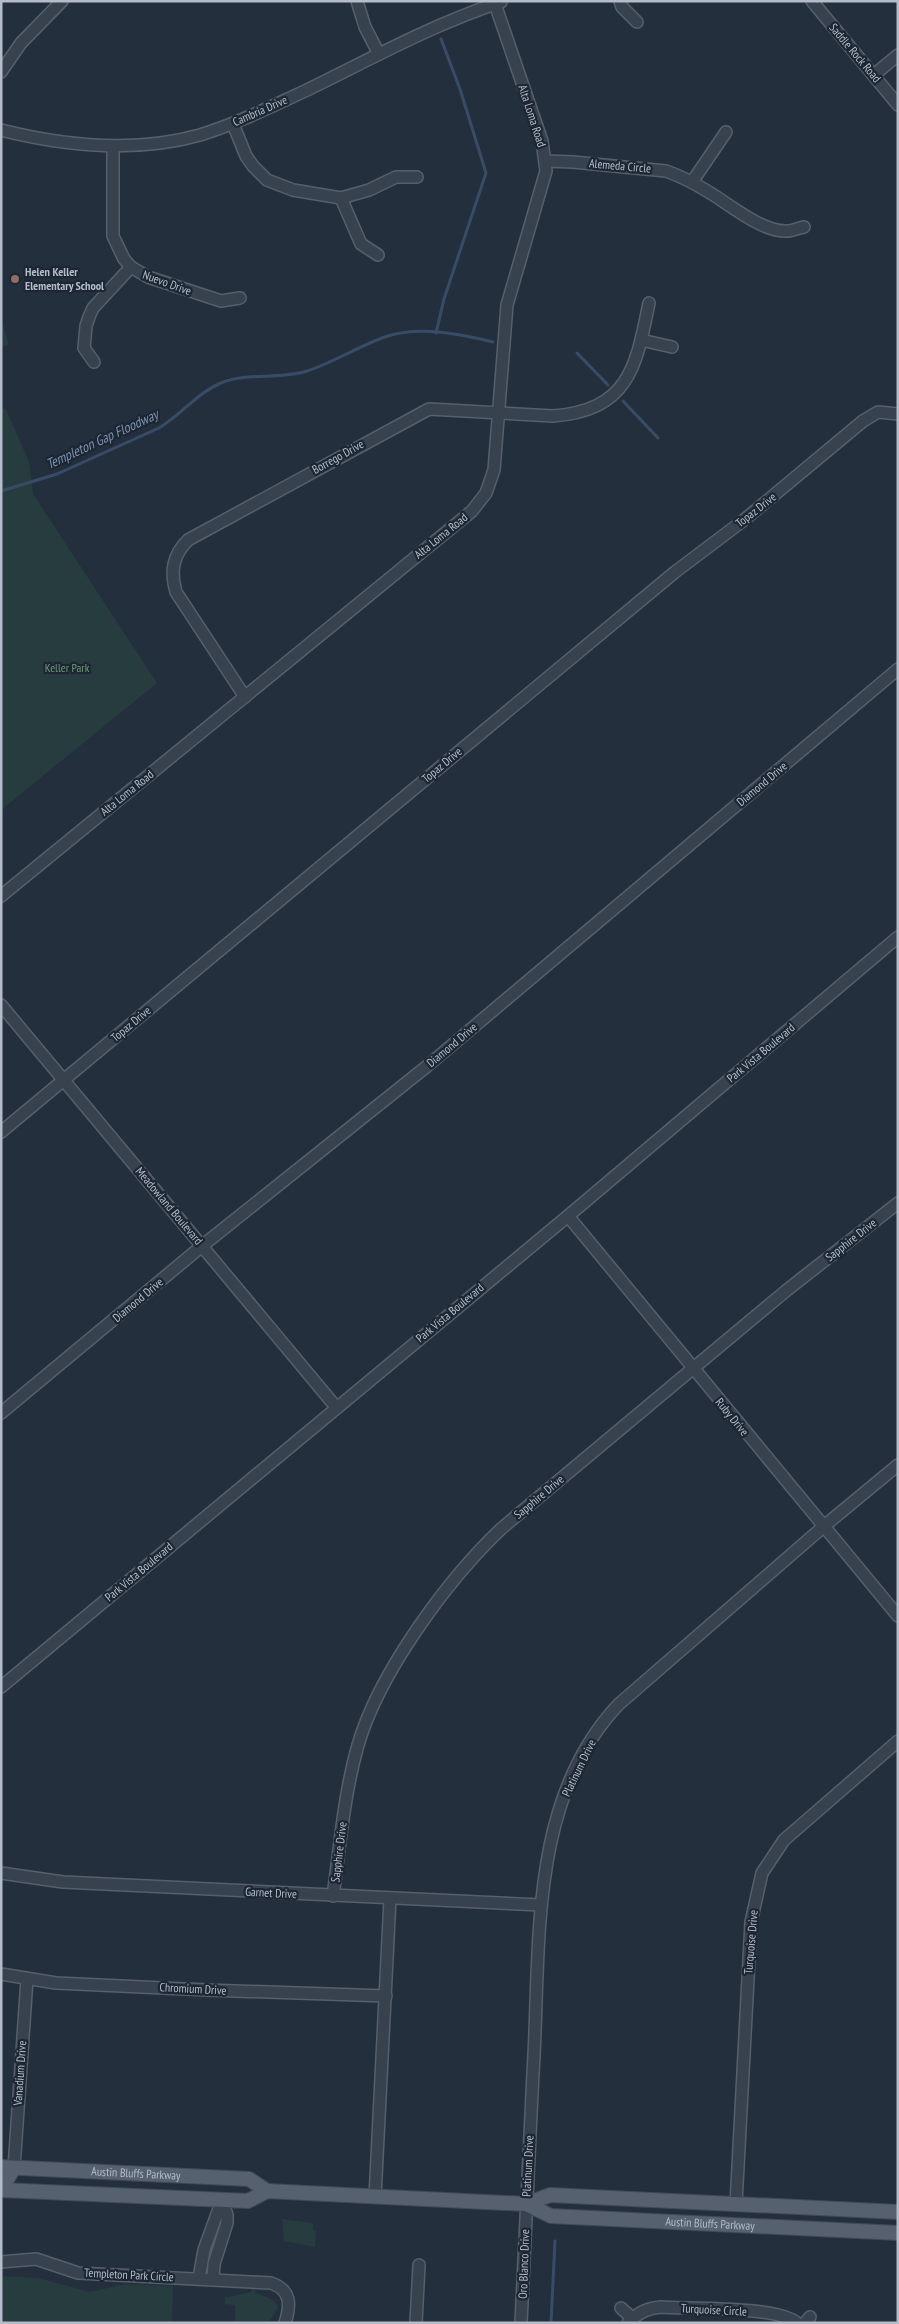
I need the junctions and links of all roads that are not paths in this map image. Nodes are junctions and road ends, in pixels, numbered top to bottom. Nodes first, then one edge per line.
1 (62, 1) edge
2 (356, 1) edge
3 (620, 1) edge
4 (812, 1) edge
5 (499, 2) edge
6 (637, 22) dead end
7 (379, 54) junction
8 (898, 54) edge
9 (1, 72) edge
10 (874, 75) junction
11 (898, 105) edge
12 (233, 124) junction
13 (1, 130) edge
14 (726, 132) dead end
15 (114, 146) junction
16 (546, 161) junction
17 (416, 177) dead end
18 (692, 182) junction
19 (341, 198) junction
20 (804, 227) dead end
21 (378, 255) dead end
22 (131, 267) junction
23 (240, 298) dead end
24 (649, 303) dead end
25 (641, 340) junction
26 (672, 348) dead end
27 (94, 362) dead end
28 (894, 413) edge
29 (499, 414) junction
30 (898, 670) edge
31 (244, 697) junction
32 (1, 896) edge
33 (898, 937) edge
34 (1, 1005) edge
35 (64, 1080) junction
36 (1, 1132) edge
37 (898, 1203) edge
38 (568, 1216) junction
39 (202, 1246) junction
40 (693, 1369) junction
41 (336, 1407) junction
42 (1, 1413) edge
43 (898, 1465) edge
44 (823, 1527) junction
45 (898, 1616) edge
46 (1, 1687) edge
47 (898, 1741) edge
48 (1, 1873) edge
49 (334, 1896) junction
50 (390, 1898) junction
51 (541, 1905) junction
52 (1, 1974) edge
53 (27, 1979) junction
54 (386, 1996) junction
55 (7, 2167) edge
56 (1, 2182) edge
57 (1, 2190) edge
58 (268, 2191) junction
59 (375, 2197) junction
60 (222, 2200) junction
61 (526, 2204) junction
62 (736, 2204) junction
63 (898, 2212) edge
64 (898, 2232) edge
65 (1, 2262) edge
66 (419, 2266) dead end
67 (199, 2278) junction
68 (213, 2278) junction
69 (621, 2308) dead end
70 (630, 2320) edge
71 (285, 2323) edge
72 (416, 2323) edge
73 (522, 2323) edge
74 (797, 2323) edge

1 - 9 street
2 - 7 street
3 - 6 street
4 - 10 street, Saddle Rock Road
5 - 7 street, Cambria Drive
5 - 16 street, Alta Loma Road
7 - 12 street, Cambria Drive
8 - 10 street
10 - 11 street, Saddle Rock Road
12 - 15 street, Cambria Drive
12 - 19 street
13 - 15 street, Cambria Drive
14 - 18 street
15 - 22 street, Nuevo Drive
16 - 18 street, Alemeda Circle
16 - 29 street, Alta Loma Road
17 - 19 street
18 - 20 street, Alemeda Circle
19 - 21 street
22 - 23 street, Nuevo Drive
22 - 27 street
24 - 25 street, Borrego Drive
25 - 26 street
25 - 29 street, Borrego Drive
28 - 35 street, Topaz Drive
29 - 31 street, Alta Loma Road
29 - 31 street, Borrego Drive
30 - 39 street, Diamond Drive
31 - 32 street, Alta Loma Road
33 - 38 street, Park Vista Boulevard
34 - 35 street, Meadowland Boulevard
35 - 36 street, Topaz Drive
35 - 39 street, Meadowland Boulevard
37 - 40 street, Sapphire Drive
38 - 40 street, Ruby Drive
38 - 41 street, Park Vista Boulevard
39 - 41 street, Meadowland Boulevard
39 - 42 street, Diamond Drive
40 - 44 street, Ruby Drive
40 - 49 street, Sapphire Drive
41 - 46 street, Park Vista Boulevard
43 - 44 street, Platinum Drive
44 - 45 street, Ruby Drive
44 - 51 street, Platinum Drive
47 - 62 street, Turquoise Drive
48 - 49 street, Garnet Drive
49 - 50 street, Garnet Drive
50 - 51 street, Garnet Drive
50 - 54 street
51 - 61 street, Platinum Drive
52 - 53 street, Chromium Drive
53 - 54 street, Chromium Drive
53 - 55 street, Vanadium Drive
54 - 59 street
55 - 56 main road
55 - 58 main road, Austin Bluffs Parkway
57 - 60 main road, Austin Bluffs Parkway
58 - 59 main road, Austin Bluffs Parkway
58 - 60 main road, Austin Bluffs Parkway
59 - 61 main road, Austin Bluffs Parkway
60 - 67 street
60 - 68 street
61 - 62 main road, Austin Bluffs Parkway
61 - 64 main road, Austin Bluffs Parkway
61 - 73 street, Oro Blanco Drive
62 - 63 main road, Austin Bluffs Parkway
65 - 67 street, Templeton Park Circle
66 - 72 street
67 - 68 street, Templeton Park Circle
68 - 71 street, Templeton Park Circle
69 - 70 street, Turquoise Circle
70 - 74 street, Turquoise Circle

